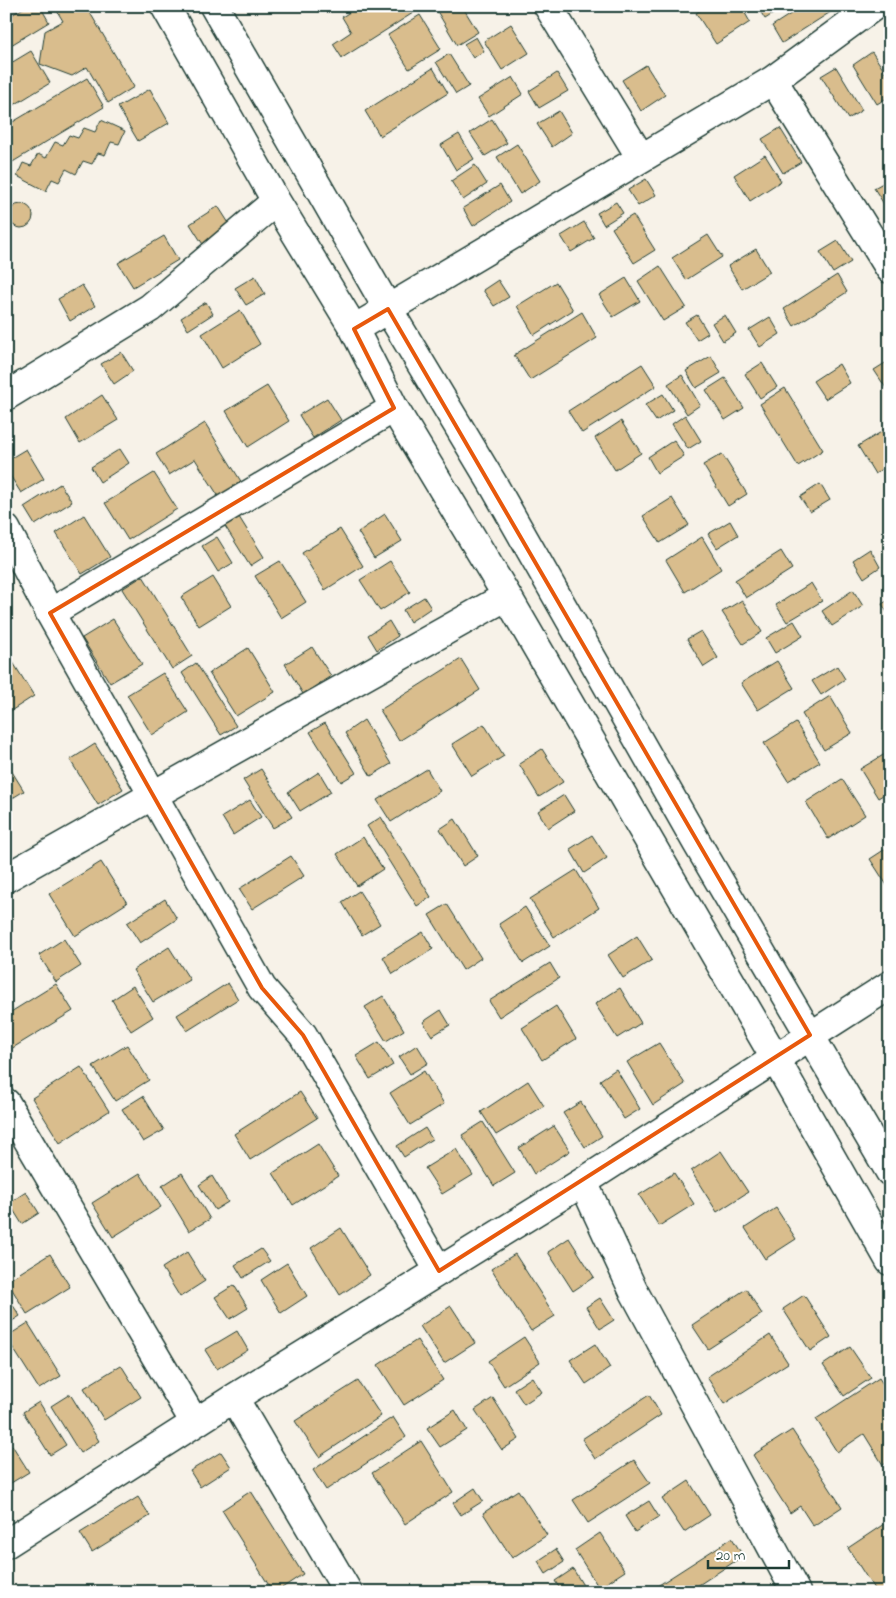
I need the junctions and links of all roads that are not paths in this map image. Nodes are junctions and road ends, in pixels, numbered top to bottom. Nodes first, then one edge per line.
1 (165, 6) edge
2 (214, 6) edge
3 (548, 6) edge
4 (874, 6) edge
5 (772, 80) junction
6 (642, 158) junction
7 (276, 201) junction
8 (890, 269) edge
9 (388, 309) junction
10 (354, 329) junction
11 (6, 396) edge
12 (394, 408) junction
13 (6, 529) edge
14 (507, 596) junction
15 (50, 613) junction
16 (154, 794) junction
17 (6, 878) edge
18 (890, 985) edge
19 (810, 1035) junction
20 (775, 1058) junction
21 (6, 1103) edge
22 (890, 1172) edge
23 (583, 1182) junction
24 (890, 1261) edge
25 (439, 1271) junction
26 (234, 1398) junction
27 (195, 1423) junction
28 (6, 1544) edge
29 (348, 1592) edge
30 (796, 1592) edge

1 - 7 street
2 - 9 street
3 - 6 street
4 - 5 street
5 - 6 street
5 - 8 street
6 - 9 street
7 - 10 street
7 - 11 street
9 - 10 street
9 - 19 street
10 - 12 street
12 - 14 street
12 - 15 street
13 - 15 street
14 - 16 street
14 - 20 street
15 - 16 street
16 - 17 street
16 - 25 street
18 - 19 street
19 - 20 street
19 - 22 street
20 - 23 street
20 - 24 street
21 - 27 street
23 - 25 street
23 - 30 street
25 - 26 street
26 - 27 street
26 - 29 street
27 - 28 street

